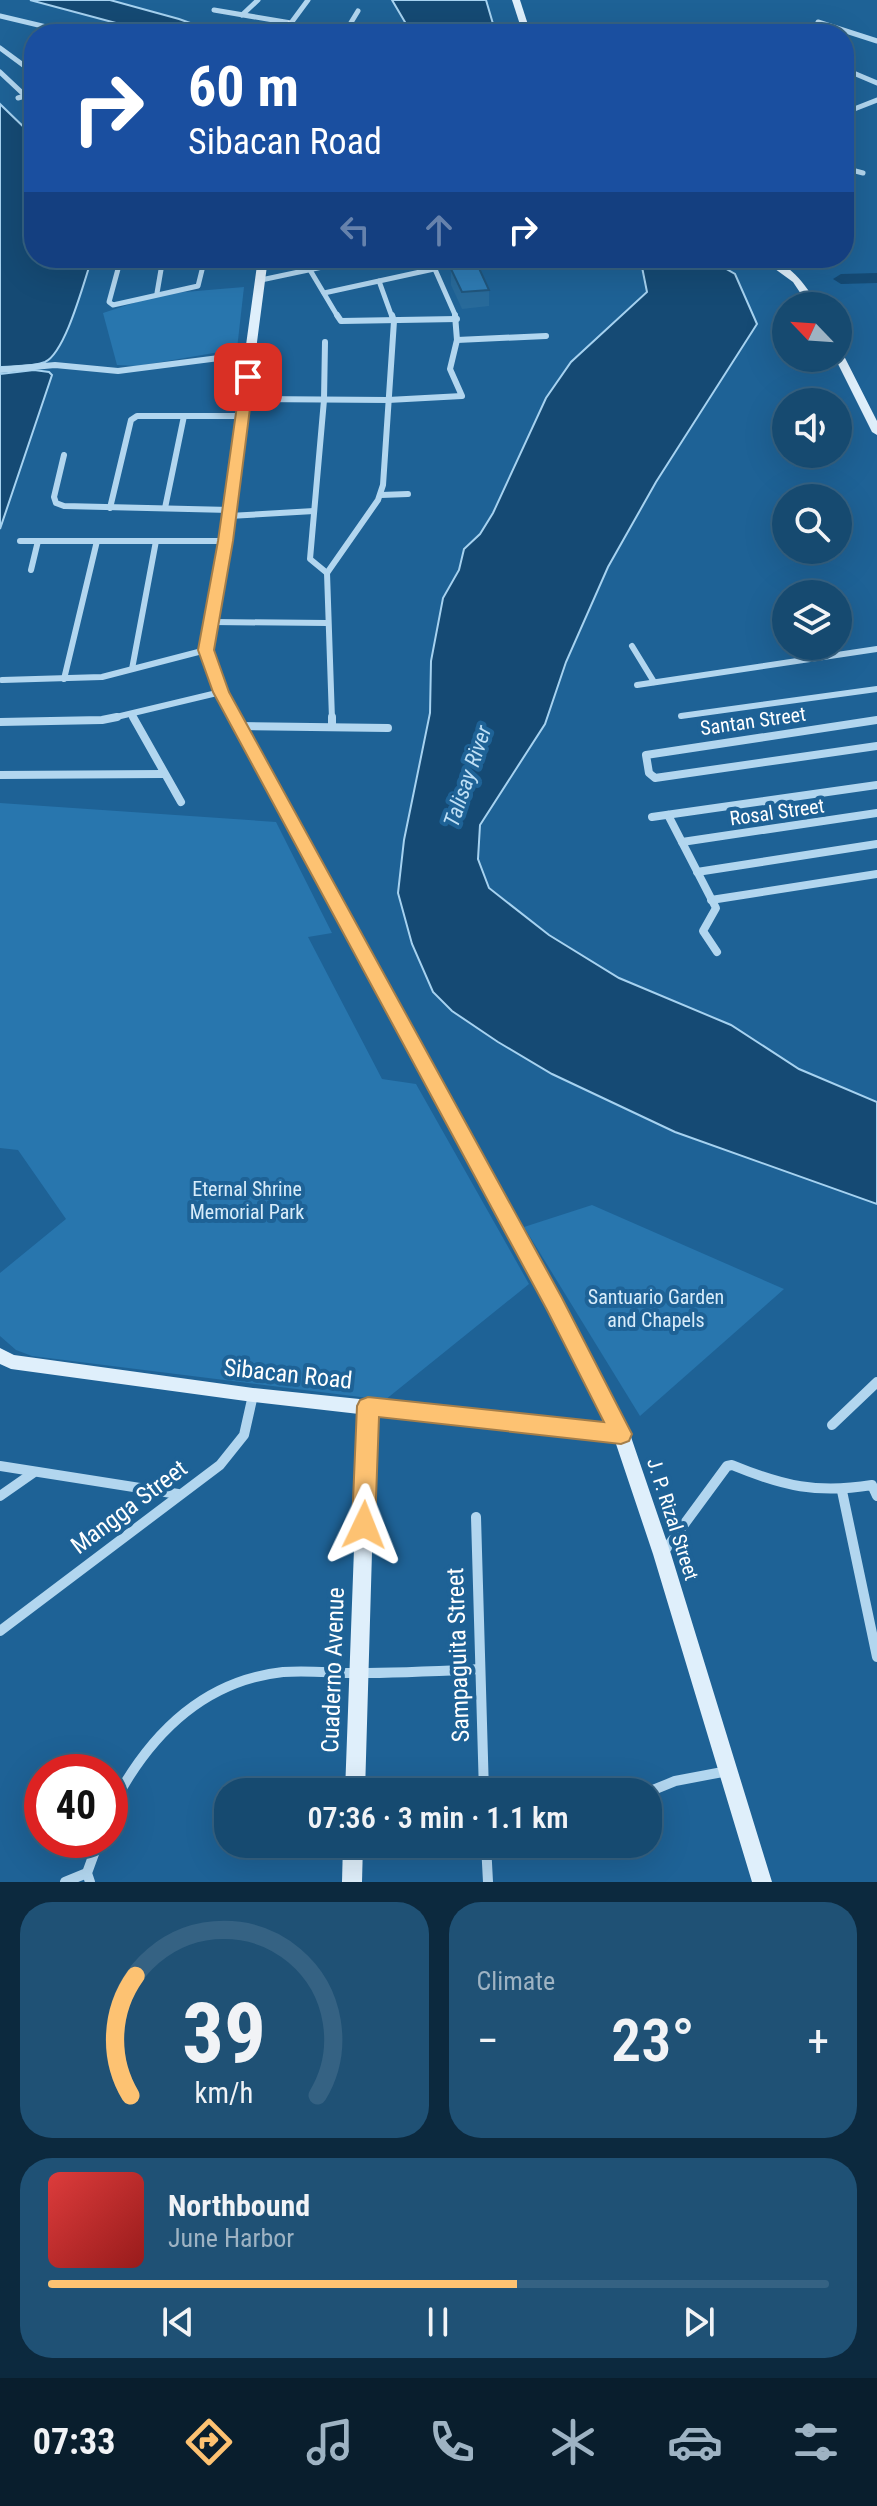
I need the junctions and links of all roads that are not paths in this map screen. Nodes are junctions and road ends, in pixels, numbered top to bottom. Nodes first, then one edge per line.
1 (258, 0) edge
2 (308, 0) edge
3 (516, 0) edge
4 (214, 10) dead end
5 (358, 11) dead end
6 (242, 15) junction
7 (0, 16) edge
8 (818, 22) dead end
9 (291, 23) joint
10 (34, 24) edge
11 (350, 24) edge
12 (524, 24) edge
13 (824, 24) edge
14 (854, 34) edge
15 (877, 41) edge
16 (0, 48) edge
17 (24, 66) edge
18 (0, 72) edge
19 (854, 73) edge
20 (877, 83) edge
21 (24, 94) edge
22 (24, 96) edge
23 (18, 98) dead end
24 (877, 100) edge
25 (854, 109) edge
26 (854, 171) edge
27 (863, 173) dead end
28 (118, 268) edge
29 (161, 268) edge
30 (202, 268) edge
31 (262, 268) edge
32 (319, 268) edge
33 (780, 268) edge
34 (434, 269) joint
35 (310, 270) junction
36 (261, 280) junction
37 (379, 281) junction
38 (805, 292) edge
39 (157, 293) junction
40 (324, 293) junction
41 (457, 319) junction
42 (394, 321) junction
43 (546, 336) dead end
44 (457, 340) junction
45 (325, 342) dead end
46 (250, 354) junction
47 (0, 370) edge
48 (847, 372) edge
49 (245, 399) junction
50 (324, 400) junction
51 (388, 400) junction
52 (184, 416) junction
53 (241, 416) junction
54 (877, 432) edge
55 (64, 455) dead end
56 (408, 494) dead end
57 (381, 495) junction
58 (110, 508) junction
59 (165, 508) junction
60 (314, 511) junction
61 (229, 513) junction
62 (20, 541) dead end
63 (38, 541) junction
64 (97, 541) junction
65 (156, 541) junction
66 (225, 541) junction
67 (31, 570) dead end
68 (327, 573) junction
69 (213, 622) junction
70 (327, 623) junction
71 (632, 646) dead end
72 (877, 649) edge
73 (206, 650) junction
74 (132, 669) junction
75 (64, 679) junction
76 (2, 680) dead end
77 (654, 682) junction
78 (637, 685) dead end
79 (877, 689) edge
80 (221, 692) junction
81 (132, 715) junction
82 (681, 716) dead end
83 (877, 720) edge
84 (0, 722) edge
85 (238, 726) junction
86 (332, 727) junction
87 (388, 728) dead end
88 (877, 746) edge
89 (163, 774) junction
90 (0, 775) edge
91 (877, 785) edge
92 (181, 802) dead end
93 (877, 813) edge
94 (668, 815) junction
95 (652, 817) dead end
96 (682, 842) junction
97 (877, 844) edge
98 (697, 872) junction
99 (877, 874) edge
100 (711, 900) junction
101 (717, 952) dead end
102 (0, 1355) edge
103 (877, 1380) edge
104 (253, 1395) junction
105 (368, 1406) junction
106 (832, 1425) dead end
107 (621, 1434) junction
108 (0, 1466) edge
109 (33, 1473) junction
110 (874, 1483) edge
111 (842, 1491) junction
112 (178, 1494) junction
113 (0, 1496) edge
114 (877, 1496) edge
115 (476, 1517) dead end
116 (662, 1554) junction
117 (0, 1631) edge
118 (877, 1657) edge
119 (479, 1669) junction
120 (359, 1673) junction
121 (729, 1771) junction
122 (128, 1775) edge
123 (355, 1778) edge
124 (483, 1778) edge
125 (662, 1786) edge
126 (353, 1858) edge
127 (487, 1858) edge
128 (88, 1877) edge
129 (65, 1882) edge
130 (352, 1882) edge
131 (488, 1882) edge
132 (762, 1882) edge

1 - 6 street
2 - 9 street
3 - 12 street
4 - 6 street
5 - 11 street
6 - 9 street
7 - 10 street
8 - 13 street
14 - 15 street
16 - 17 street
18 - 21 street
19 - 20 street
22 - 23 street
24 - 25 street
26 - 27 street
28 - 39 street
29 - 39 street
30 - 39 street
31 - 36 street
32 - 35 street
33 - 38 street
34 - 37 street
34 - 41 street
35 - 36 street
35 - 40 street
36 - 46 street
37 - 40 street
37 - 42 street
40 - 42 street
41 - 42 street
41 - 44 street
42 - 51 street
43 - 44 street
44 - 51 street
45 - 50 street
46 - 47 street
46 - 49 street
48 - 54 street
49 - 50 street
49 - 53 street
50 - 51 street
50 - 60 street
51 - 57 street
52 - 53 street
52 - 58 street
52 - 59 street
53 - 61 street
55 - 58 street
56 - 57 street
57 - 68 street
58 - 59 street
59 - 61 street
60 - 61 street
60 - 68 street
61 - 66 street
62 - 63 street
63 - 64 street
63 - 67 street
64 - 65 street
64 - 75 street
65 - 66 street
65 - 74 street
66 - 69 street
68 - 70 street
69 - 70 street
69 - 73 street
70 - 86 street
71 - 77 street
72 - 77 street
73 - 74 street
73 - 80 street, J. P. Rizal Street
74 - 75 street
75 - 76 street
77 - 78 street
79 - 82 street
80 - 81 street
80 - 85 street, J. P. Rizal Street
81 - 84 street
81 - 89 street
83 - 88 street, Santan Street
85 - 86 street
85 - 107 street, J. P. Rizal Street
86 - 87 street
89 - 90 street
89 - 92 street
91 - 94 street
93 - 96 street, Rosal Street
94 - 95 street
94 - 96 street
96 - 98 street
97 - 98 street
98 - 100 street
99 - 100 street
100 - 101 street
102 - 104 street, Sibacan Road
103 - 106 street
104 - 105 street, Sibacan Road
104 - 112 street, Mangga Street
105 - 107 street, Sibacan Road
105 - 120 street, Cuaderno Avenue
107 - 116 street, J. P. Rizal Street
108 - 109 street
109 - 112 street
109 - 113 street
110 - 111 street
110 - 114 street
111 - 116 street
111 - 118 street
112 - 117 street, Mangga Street
115 - 119 street, Sampaguita Street
116 - 121 street, J. P. Rizal Street
119 - 120 street
119 - 124 street, Sampaguita Street
120 - 122 street
120 - 123 street, Cuaderno Avenue
121 - 125 street
121 - 132 street, J. P. Rizal Street
126 - 130 street
127 - 131 street
128 - 129 street

